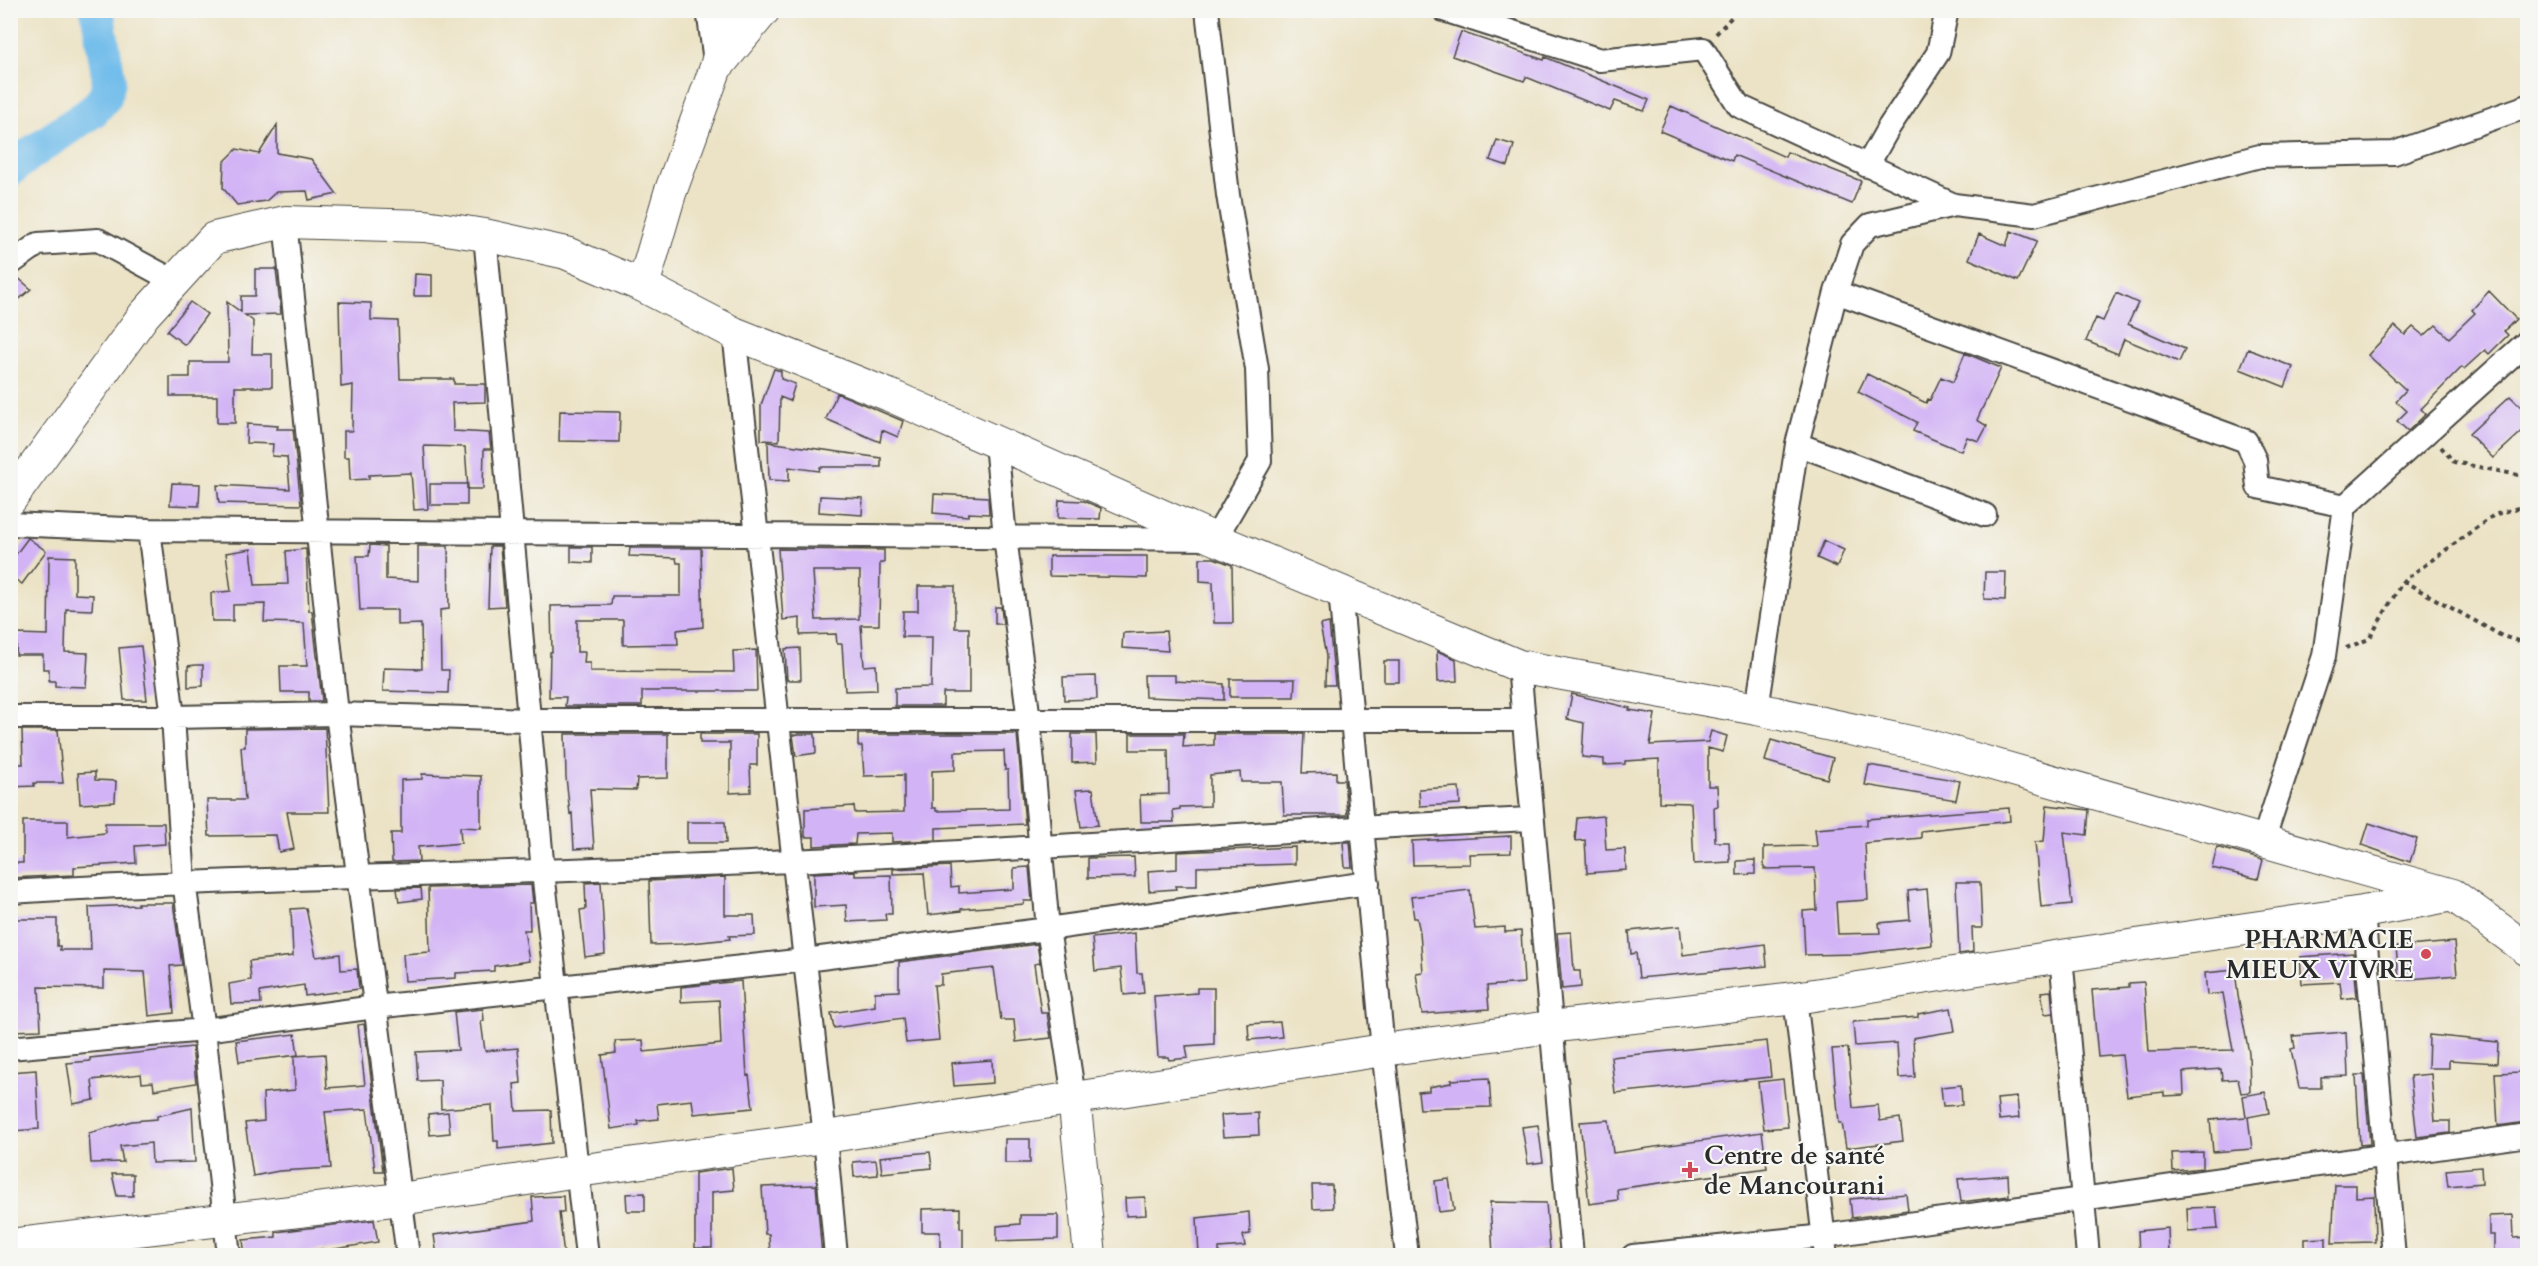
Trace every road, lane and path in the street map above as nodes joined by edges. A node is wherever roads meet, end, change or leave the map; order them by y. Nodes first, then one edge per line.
1 (708, 10) edge
2 (729, 10) edge
3 (764, 10) edge
4 (1207, 10) edge
5 (1444, 10) edge
6 (1738, 10) edge
7 (1947, 10) edge
8 (1703, 49) junction
9 (716, 67) junction
10 (2528, 106) edge
11 (1867, 166) junction
12 (1954, 205) junction
13 (285, 222) junction
14 (485, 235) junction
15 (10, 264) edge
16 (174, 281) junction
17 (643, 286) junction
18 (1836, 292) junction
19 (734, 333) junction
20 (2528, 342) edge
21 (2428, 433) junction
22 (996, 443) junction
23 (1797, 444) junction
24 (2528, 477) edge
25 (10, 500) edge
26 (2528, 505) edge
27 (2345, 506) junction
28 (1984, 515) dead end
29 (10, 524) edge
30 (149, 530) junction
31 (317, 531) junction
32 (512, 531) junction
33 (757, 535) junction
34 (1005, 537) junction
35 (1215, 540) junction
36 (2403, 581) junction
37 (1340, 591) junction
38 (2528, 644) edge
39 (2324, 656) junction
40 (1519, 666) junction
41 (1757, 708) junction
42 (337, 714) junction
43 (10, 717) edge
44 (173, 717) junction
45 (778, 718) junction
46 (529, 720) junction
47 (1029, 720) junction
48 (1523, 720) junction
49 (1351, 721) junction
50 (1531, 819) junction
51 (1362, 826) junction
52 (2263, 841) junction
53 (1040, 845) junction
54 (793, 861) junction
55 (543, 872) junction
56 (360, 876) junction
57 (184, 881) junction
58 (1368, 883) junction
59 (10, 892) edge
60 (2453, 895) junction
61 (2363, 912) junction
62 (1048, 929) junction
63 (2528, 950) edge
64 (2061, 956) junction
65 (805, 960) junction
66 (555, 988) junction
67 (1795, 998) junction
68 (375, 1006) junction
69 (1550, 1027) junction
70 (204, 1030) junction
71 (10, 1048) edge
72 (1383, 1050) junction
73 (1074, 1097) junction
74 (2528, 1135) edge
75 (825, 1137) junction
76 (2386, 1155) junction
77 (577, 1171) junction
78 (401, 1199) junction
79 (2084, 1200) junction
80 (225, 1221) junction
81 (10, 1245) edge
82 (1825, 1246) edge
83 (229, 1256) edge
84 (408, 1256) edge
85 (587, 1256) edge
86 (836, 1256) edge
87 (1090, 1256) edge
88 (1407, 1256) edge
89 (1572, 1256) edge
90 (1633, 1256) edge
91 (2088, 1256) edge
92 (2394, 1256) edge

1 - 9 street
2 - 9 street
3 - 9 street
4 - 35 street
5 - 8 street
6 - 8 path
7 - 11 street
8 - 11 street
9 - 17 street
10 - 12 street
11 - 12 street
12 - 18 street
13 - 14 street
13 - 16 street
13 - 31 street
14 - 17 street
14 - 32 street
15 - 16 street
16 - 25 street
17 - 19 street
18 - 23 street
18 - 27 street
19 - 22 street
19 - 33 street
20 - 21 street
21 - 24 path
21 - 27 street
22 - 34 street
22 - 35 street
23 - 28 street
23 - 41 street
26 - 36 path
27 - 39 street
29 - 30 street
30 - 31 street
30 - 44 street
31 - 32 street
31 - 42 street
32 - 33 street
32 - 46 street
33 - 34 street
33 - 45 street
34 - 35 street
34 - 47 street
35 - 37 street
36 - 38 path
36 - 39 path
37 - 40 street
37 - 49 street
39 - 52 street
40 - 41 street
40 - 48 street
41 - 52 street
42 - 44 street
42 - 46 street
42 - 56 street
43 - 44 street
44 - 57 street
45 - 46 street
45 - 47 street
45 - 54 street
46 - 55 street
47 - 49 street
47 - 53 street
48 - 49 street
48 - 50 street
49 - 51 street
50 - 51 street
50 - 69 street
51 - 53 street
51 - 58 street
52 - 60 street
53 - 54 street
53 - 62 street
54 - 55 street
54 - 65 street
55 - 56 street
55 - 66 street
56 - 57 street
56 - 68 street
57 - 59 street
57 - 70 street
58 - 62 street
58 - 72 street
60 - 61 street
60 - 63 street
61 - 64 street
61 - 76 street
62 - 65 street
62 - 73 street
64 - 67 street
64 - 79 street
65 - 66 street
65 - 75 street
66 - 68 street
66 - 77 street
67 - 69 street
67 - 82 street
68 - 70 street
68 - 78 street
69 - 72 street
69 - 89 street
70 - 71 street
70 - 80 street
72 - 73 street
72 - 88 street
73 - 75 street
73 - 87 street
74 - 76 street
75 - 77 street
75 - 86 street
76 - 79 street
76 - 92 street
77 - 78 street
77 - 85 street
78 - 80 street
78 - 84 street
79 - 82 street
79 - 91 street
80 - 81 street
80 - 83 street
82 - 90 street

